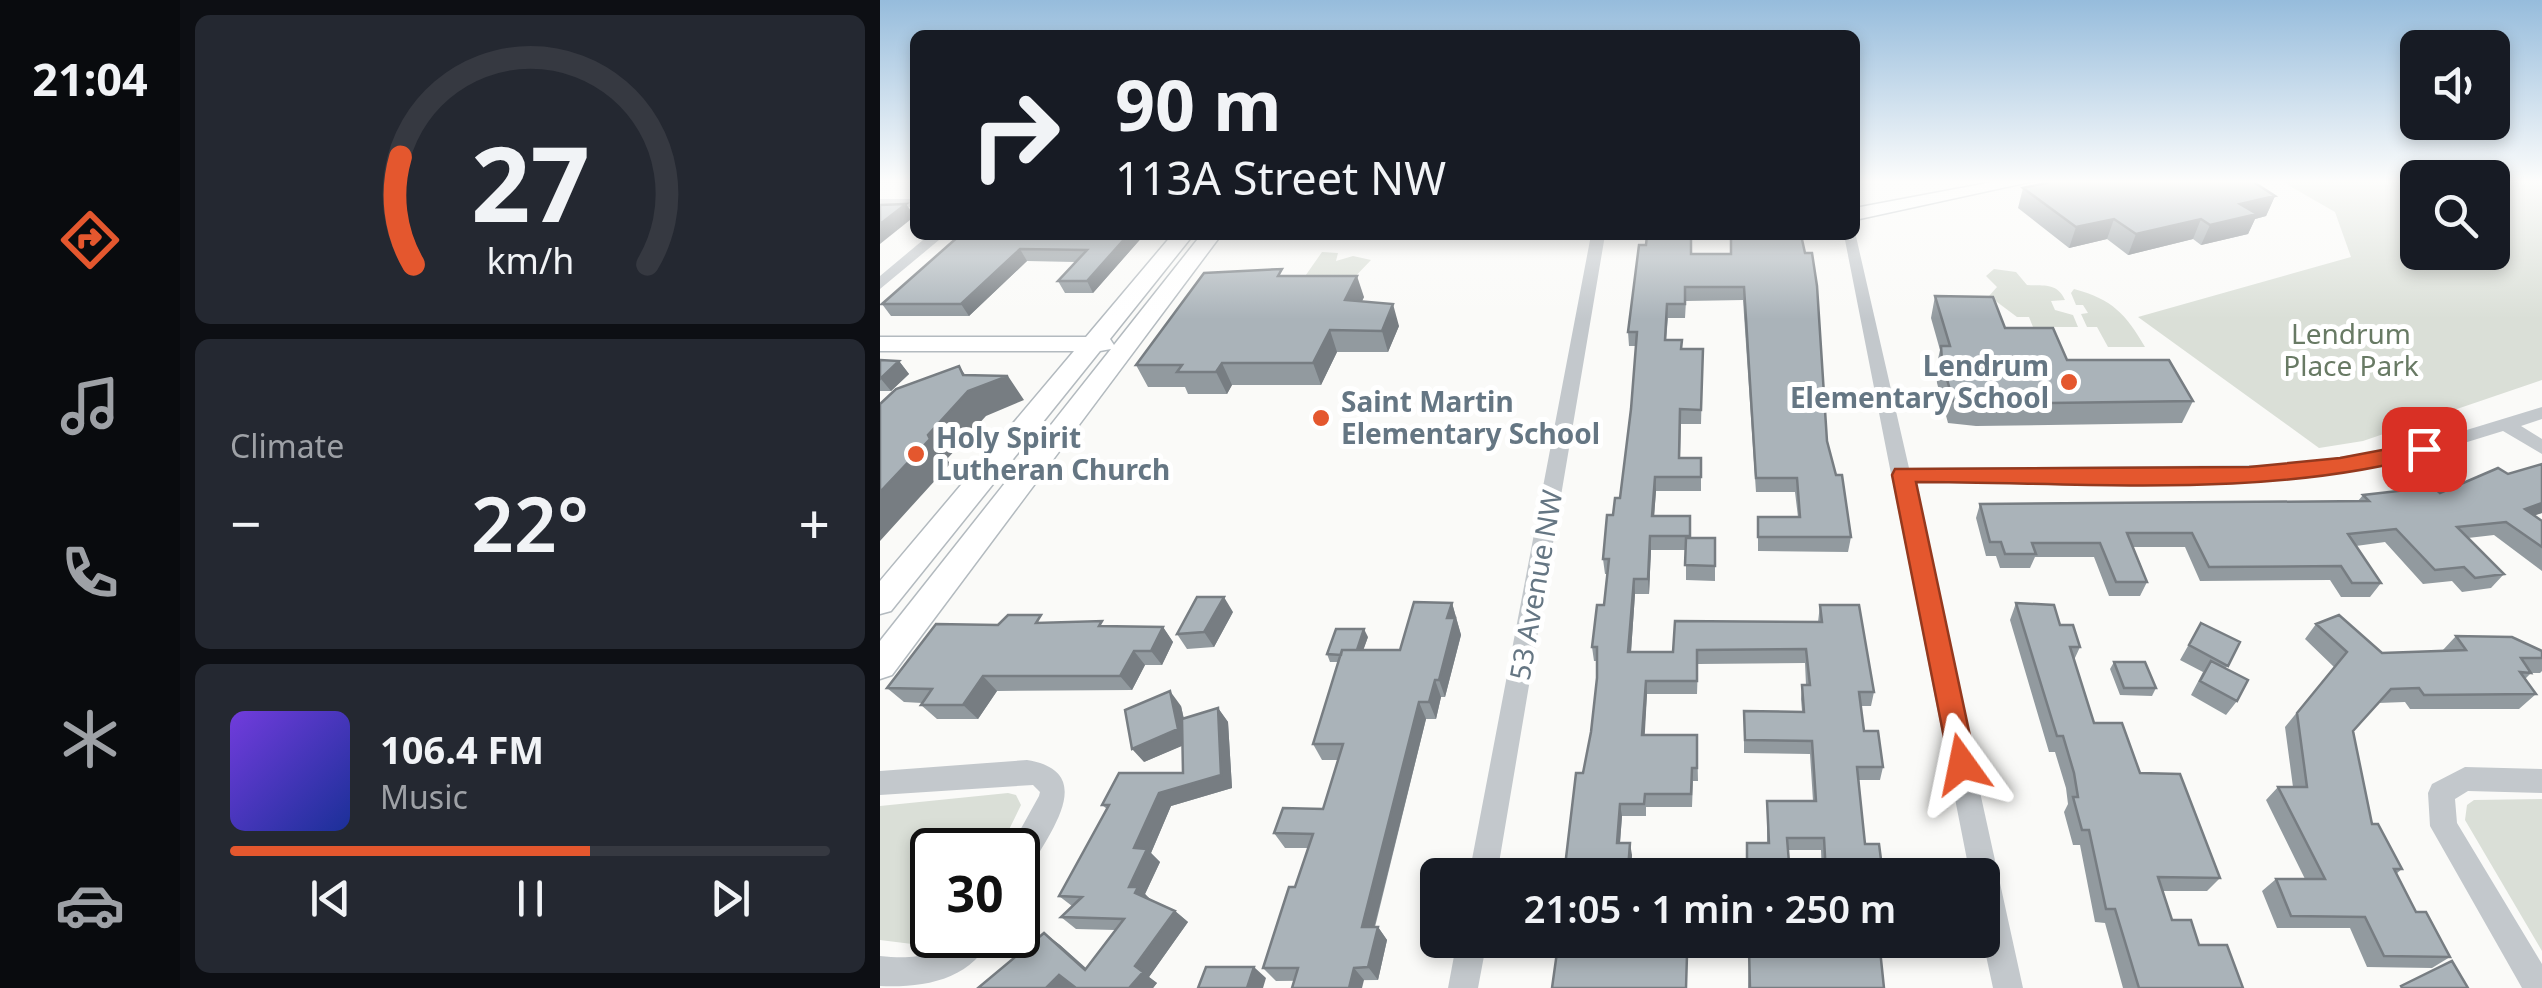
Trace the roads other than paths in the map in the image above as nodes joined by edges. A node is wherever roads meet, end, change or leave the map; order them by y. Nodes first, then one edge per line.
1 (932, 240) edge
2 (1179, 240) edge
3 (1207, 240) edge
4 (1597, 240) edge
5 (1852, 240) edge
6 (880, 284) edge
7 (880, 344) edge
8 (1094, 344) junction
9 (1128, 344) junction
10 (2542, 414) edge
11 (2507, 425) junction
12 (2542, 448) edge
13 (1903, 475) junction
14 (880, 602) edge
15 (880, 665) edge
16 (2542, 781) edge
17 (880, 784) edge
18 (1036, 828) edge
19 (1486, 858) edge
20 (951, 958) edge
21 (1469, 958) edge
22 (880, 970) edge
23 (1463, 988) edge
24 (2008, 988) edge
25 (2539, 988) edge

1 - 6 street
2 - 8 main road
3 - 9 main road
4 - 19 street, 53 Avenue NW
5 - 13 street
7 - 8 main road
8 - 9 main road
8 - 14 main road
9 - 15 main road
10 - 11 street
11 - 12 street
11 - 13 street
13 - 24 street
16 - 25 street
17 - 18 street
20 - 22 street
21 - 23 street

